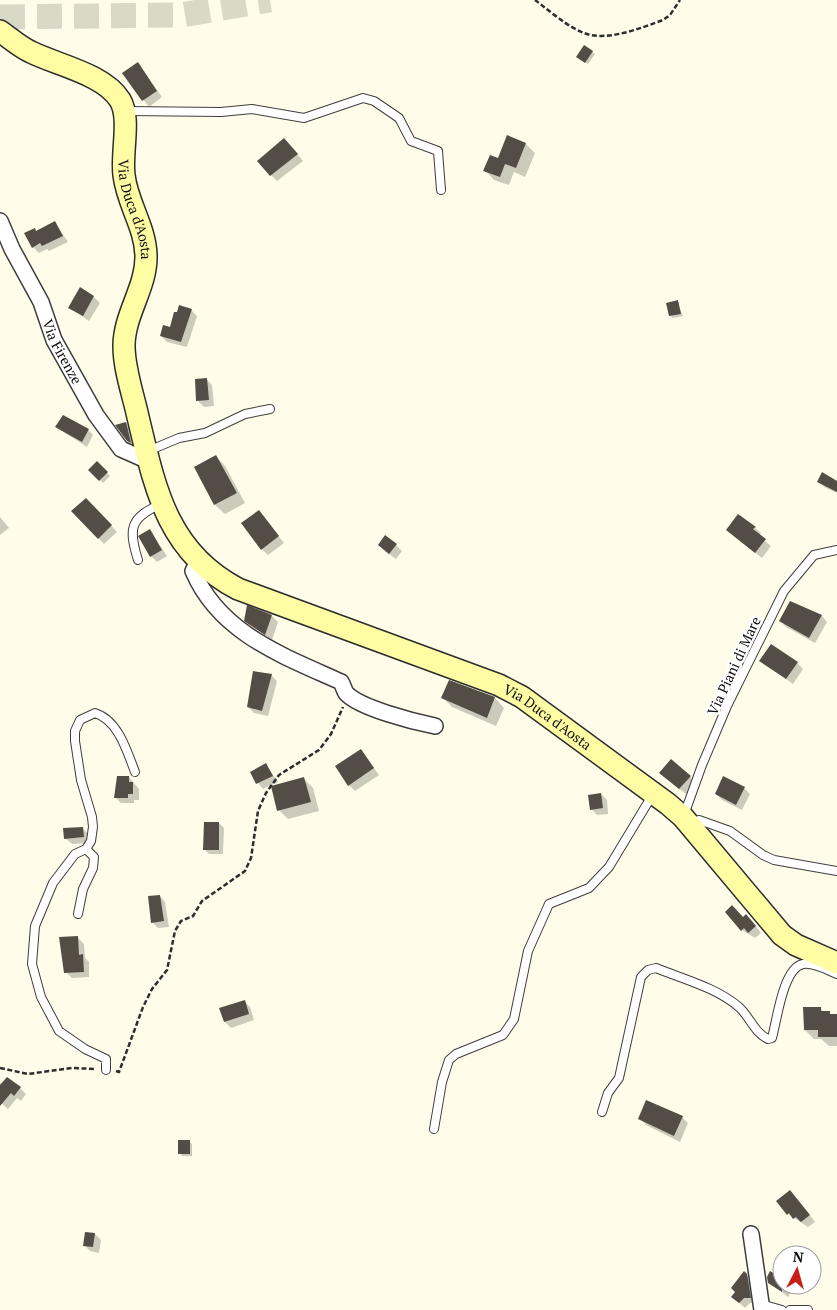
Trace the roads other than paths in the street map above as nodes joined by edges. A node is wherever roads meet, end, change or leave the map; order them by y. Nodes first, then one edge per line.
1 (0, 31) edge
2 (124, 111) junction
3 (441, 190) dead end
4 (0, 222) edge
5 (270, 409) dead end
6 (147, 456) junction
7 (160, 504) junction
8 (837, 550) edge
9 (138, 560) dead end
10 (198, 561) junction
11 (435, 726) dead end
12 (135, 772) dead end
13 (654, 792) junction
14 (686, 821) junction
15 (86, 849) junction
16 (837, 871) edge
17 (78, 914) dead end
18 (837, 962) edge
19 (837, 974) edge
20 (106, 1070) road end
21 (602, 1112) dead end
22 (434, 1128) dead end
23 (751, 1234) dead end
24 (761, 1307) edge
25 (782, 1310) edge
26 (790, 1310) edge
27 (808, 1310) edge

1 - 2 main road
2 - 3 lane
2 - 6 main road, Via Duca d'Aosta
4 - 6 street, Via Firenze
5 - 6 lane
6 - 7 main road, Via Duca d'Aosta
7 - 9 lane
7 - 10 main road, Via Duca d'Aosta
8 - 14 lane, Via Piani di Mare
10 - 11 street
10 - 13 main road, Via Duca d'Aosta
12 - 15 lane
13 - 14 main road, Via Duca d'Aosta
13 - 22 lane
14 - 16 lane
14 - 18 main road, Via Duca d'Aosta
15 - 17 lane
15 - 20 lane
19 - 21 lane
23 - 24 street
24 - 25 lane
26 - 27 lane

